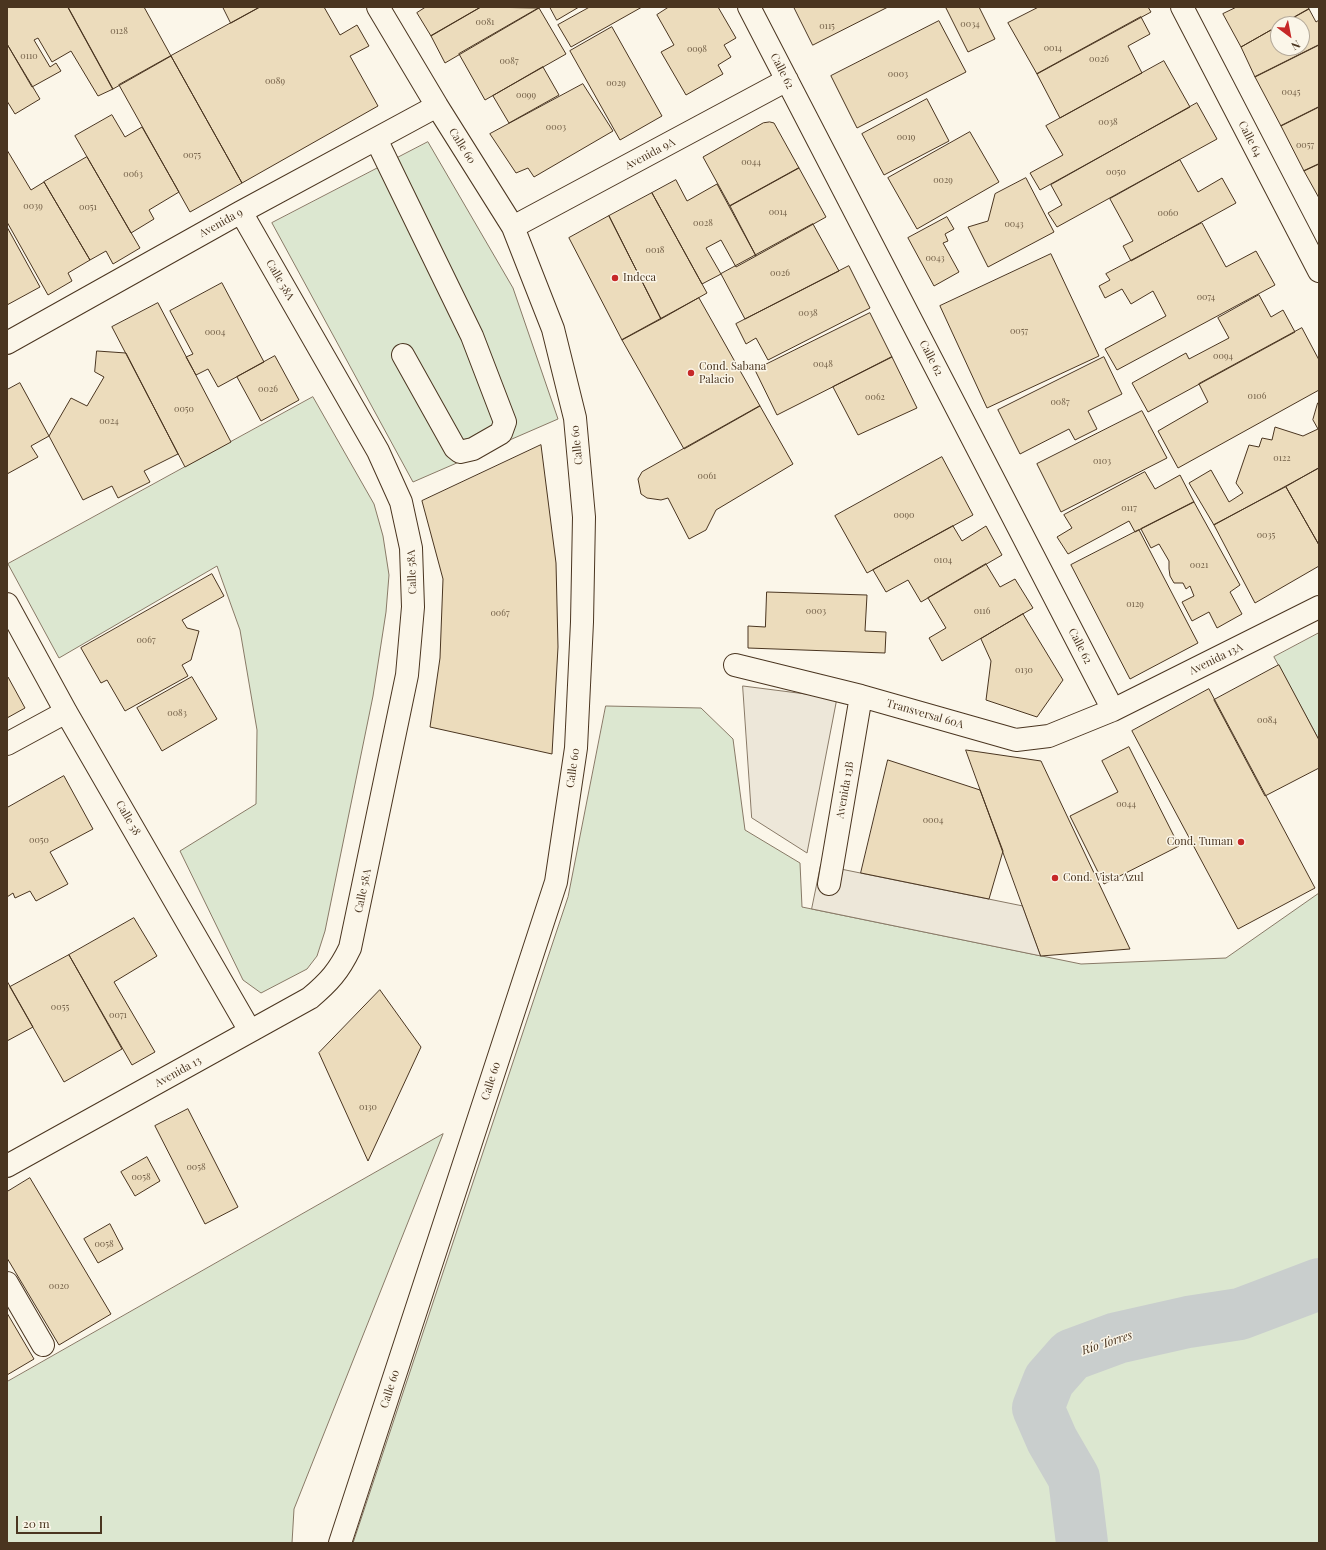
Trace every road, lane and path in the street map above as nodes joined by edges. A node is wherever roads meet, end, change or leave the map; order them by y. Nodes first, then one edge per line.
1 (378, 7) edge
2 (749, 7) edge
3 (1182, 7) edge
4 (787, 80) junction
5 (437, 106) junction
6 (376, 139) junction
7 (241, 212) junction
8 (513, 227) junction
9 (1319, 270) edge
10 (7, 343) edge
11 (403, 355) dead end
12 (7, 604) edge
13 (1319, 607) edge
14 (735, 665) dead end
15 (860, 696) junction
16 (1113, 710) junction
17 (66, 712) junction
18 (7, 744) edge
19 (829, 884) dead end
20 (341, 967) joint
21 (250, 1031) junction
22 (7, 1166) edge
23 (7, 1283) edge
24 (43, 1345) dead end
25 (340, 1543) edge

1 - 5 street, Calle 60
2 - 4 street, Calle 62
3 - 9 street, Calle 64
4 - 8 street, Avenida 9A
4 - 16 street, Calle 62
5 - 6 street, Avenida 9
5 - 8 street, Calle 60
6 - 7 street, Avenida 9
6 - 11 street
7 - 10 street, Avenida 9
7 - 20 street, Calle 58A
8 - 25 street, Calle 60
12 - 17 street, Calle 58
13 - 16 street, Avenida 13A
14 - 15 street, Transversal 60A
15 - 16 street, Transversal 60A
15 - 19 street, Avenida 13B
17 - 18 street
17 - 21 street, Calle 58
20 - 21 street, Avenida 13
21 - 22 street, Avenida 13
23 - 24 street

